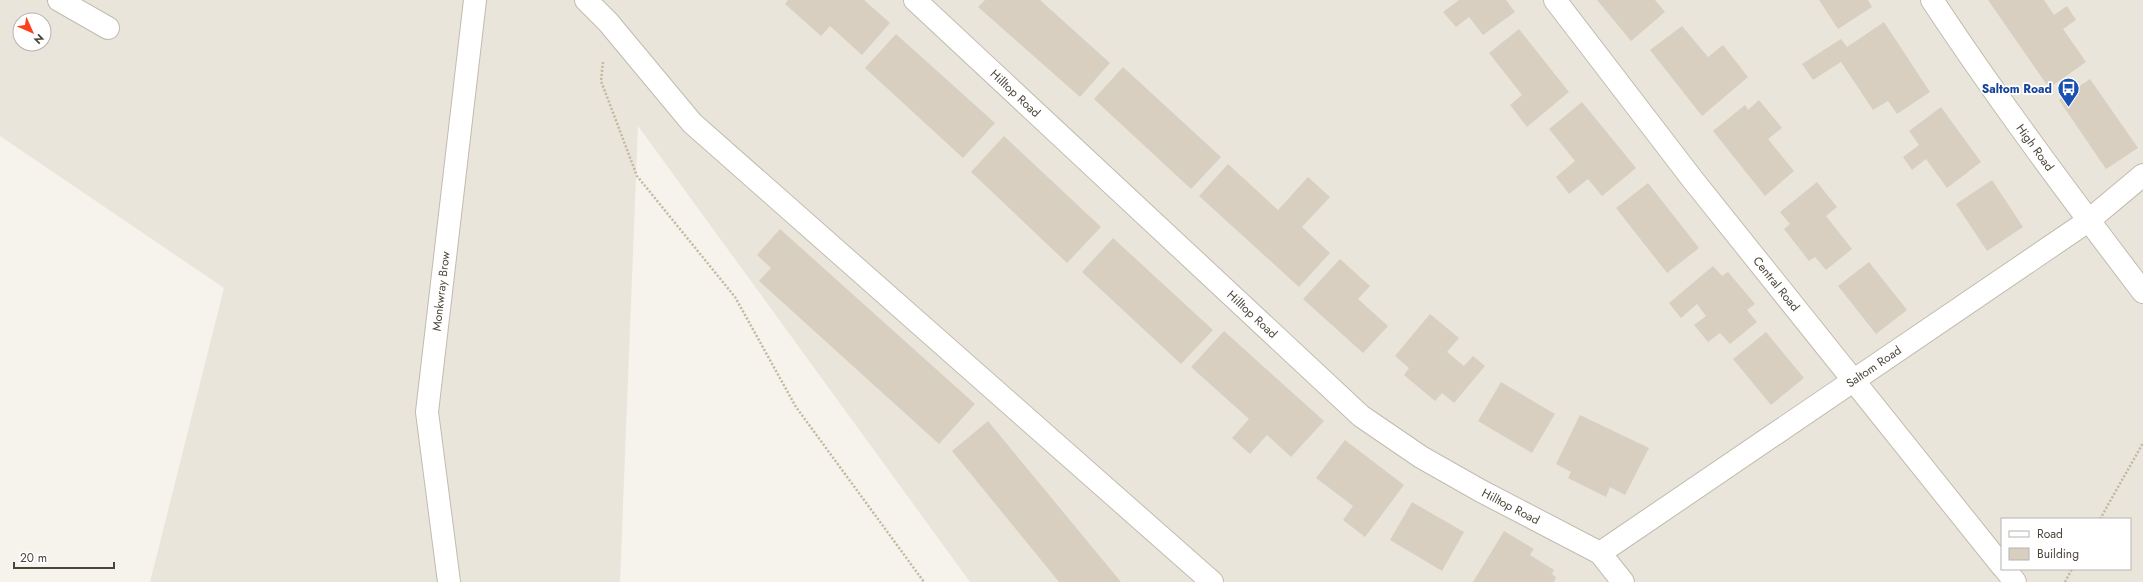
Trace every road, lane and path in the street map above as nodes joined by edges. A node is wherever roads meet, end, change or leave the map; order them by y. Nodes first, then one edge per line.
1 (59, 0) edge
2 (475, 0) edge
3 (586, 0) edge
4 (1555, 0) edge
5 (1932, 0) edge
6 (924, 2) edge
7 (608, 22) junction
8 (108, 28) dead end
9 (2143, 175) edge
10 (2088, 220) junction
11 (2143, 292) edge
12 (1855, 381) junction
13 (2143, 443) edge
14 (2101, 518) edge
15 (1600, 553) junction
16 (2001, 565) edge
17 (2006, 570) edge
18 (2071, 570) edge
19 (449, 582) edge
20 (924, 582) edge
21 (1212, 582) edge
22 (1623, 582) edge
23 (2015, 582) edge
24 (2065, 582) edge

1 - 8 street
2 - 19 street, Monkwray Brow
3 - 7 street
4 - 12 street, Central Road
5 - 10 street, High Road
6 - 15 street, Hilltop Road
7 - 20 path
7 - 21 street
9 - 10 street, Saltom Road
10 - 11 street, High Road
10 - 12 street, Saltom Road
12 - 15 street, Saltom Road
12 - 16 street, Central Road
13 - 14 path
15 - 22 street, Hilltop Road
17 - 23 street
18 - 24 path

